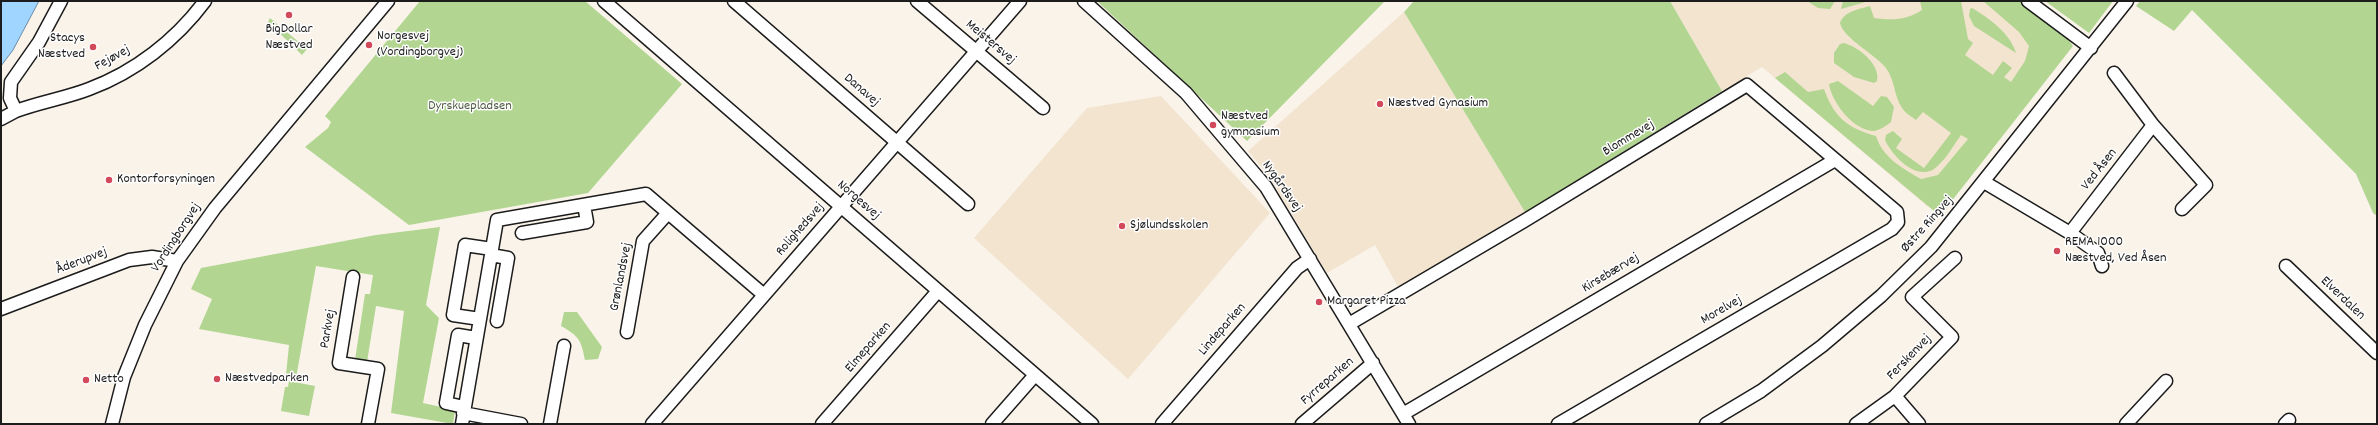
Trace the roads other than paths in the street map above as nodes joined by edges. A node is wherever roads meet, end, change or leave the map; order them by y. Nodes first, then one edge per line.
1 (61, 1) edge
2 (205, 1) edge
3 (388, 1) edge
4 (604, 1) edge
5 (734, 1) edge
6 (917, 1) edge
7 (1020, 1) edge
8 (1084, 1) edge
9 (2028, 1) edge
10 (2127, 1) edge
11 (2091, 48) junction
12 (976, 52) junction
13 (2114, 73) dead end
14 (1043, 108) dead end
15 (16, 111) junction
16 (1, 119) edge
17 (2153, 125) junction
18 (897, 142) junction
19 (1835, 160) junction
20 (1984, 182) junction
21 (968, 204) dead end
22 (584, 205) junction
23 (841, 206) junction
24 (2182, 209) dead end
25 (668, 213) junction
26 (1898, 222) joint
27 (522, 233) dead end
28 (2070, 233) junction
29 (491, 252) junction
30 (1955, 258) dead end
31 (1310, 259) junction
32 (177, 262) junction
33 (2102, 266) dead end
34 (2286, 266) dead end
35 (353, 277) dead end
36 (938, 291) junction
37 (764, 295) junction
38 (1, 309) edge
39 (480, 319) junction
40 (497, 321) dead end
41 (1349, 324) junction
42 (627, 332) dead end
43 (476, 338) junction
44 (564, 346) dead end
45 (2377, 353) edge
46 (1373, 363) junction
47 (1035, 375) junction
48 (2166, 381) dead end
49 (1895, 396) junction
50 (463, 415) edge
51 (1406, 419) edge
52 (508, 423) edge
53 (112, 424) edge
54 (368, 424) edge
55 (521, 424) edge
56 (550, 424) edge
57 (652, 424) edge
58 (822, 424) edge
59 (992, 424) edge
60 (1092, 424) edge
61 (1162, 424) edge
62 (1302, 424) edge
63 (1558, 424) edge
64 (1706, 424) edge
65 (1856, 424) edge
66 (1919, 424) edge
67 (2126, 424) edge

1 - 15 street
2 - 15 street, Fejøvej
3 - 32 street, Vordingborgvej
4 - 23 street, Norgesvej
5 - 18 street, Danavej
6 - 12 street, Meistersvej
7 - 12 street, Rolighedsvej
8 - 31 street, Nygårdsvej
9 - 11 street
10 - 11 street, Østre Ringvej
11 - 20 street, Østre Ringvej
12 - 14 street, Meistersvej
12 - 18 street, Rolighedsvej
13 - 17 street
15 - 16 street, Fejøvej
17 - 24 street
17 - 28 street, Ved Åsen
18 - 21 street, Danavej
18 - 23 street, Rolighedsvej
19 - 26 street, Blommevej
19 - 41 street, Blommevej
19 - 51 street, Kirsebærvej
20 - 28 street
20 - 64 street, Østre Ringvej
22 - 25 street
22 - 27 street
22 - 29 street
23 - 36 street, Norgesvej
23 - 37 street, Rolighedsvej
25 - 37 street
25 - 42 street, Grønlandsvej
26 - 63 street, Morelvej
28 - 33 street
29 - 39 street
29 - 39 street
29 - 40 street
30 - 49 street, Ferskenvej
31 - 41 street, Nygårdsvej
31 - 61 street, Lindeparken
32 - 38 street, Åderupvej
32 - 53 street, Vordingborgvej
34 - 45 street, Elverdalen
35 - 54 street, Parkvej
36 - 47 street, Norgesvej
36 - 58 street, Elmeparken
37 - 57 street, Rolighedsvej
39 - 43 street
41 - 46 street, Nygårdsvej
43 - 50 street
43 - 50 street
44 - 56 street
46 - 51 street, Nygårdsvej
46 - 62 street, Fyrreparken
47 - 59 street
47 - 60 street, Norgesvej
48 - 67 street
49 - 65 street, Ferskenvej
49 - 66 street, Ferskenvej
50 - 52 street
52 - 55 street

